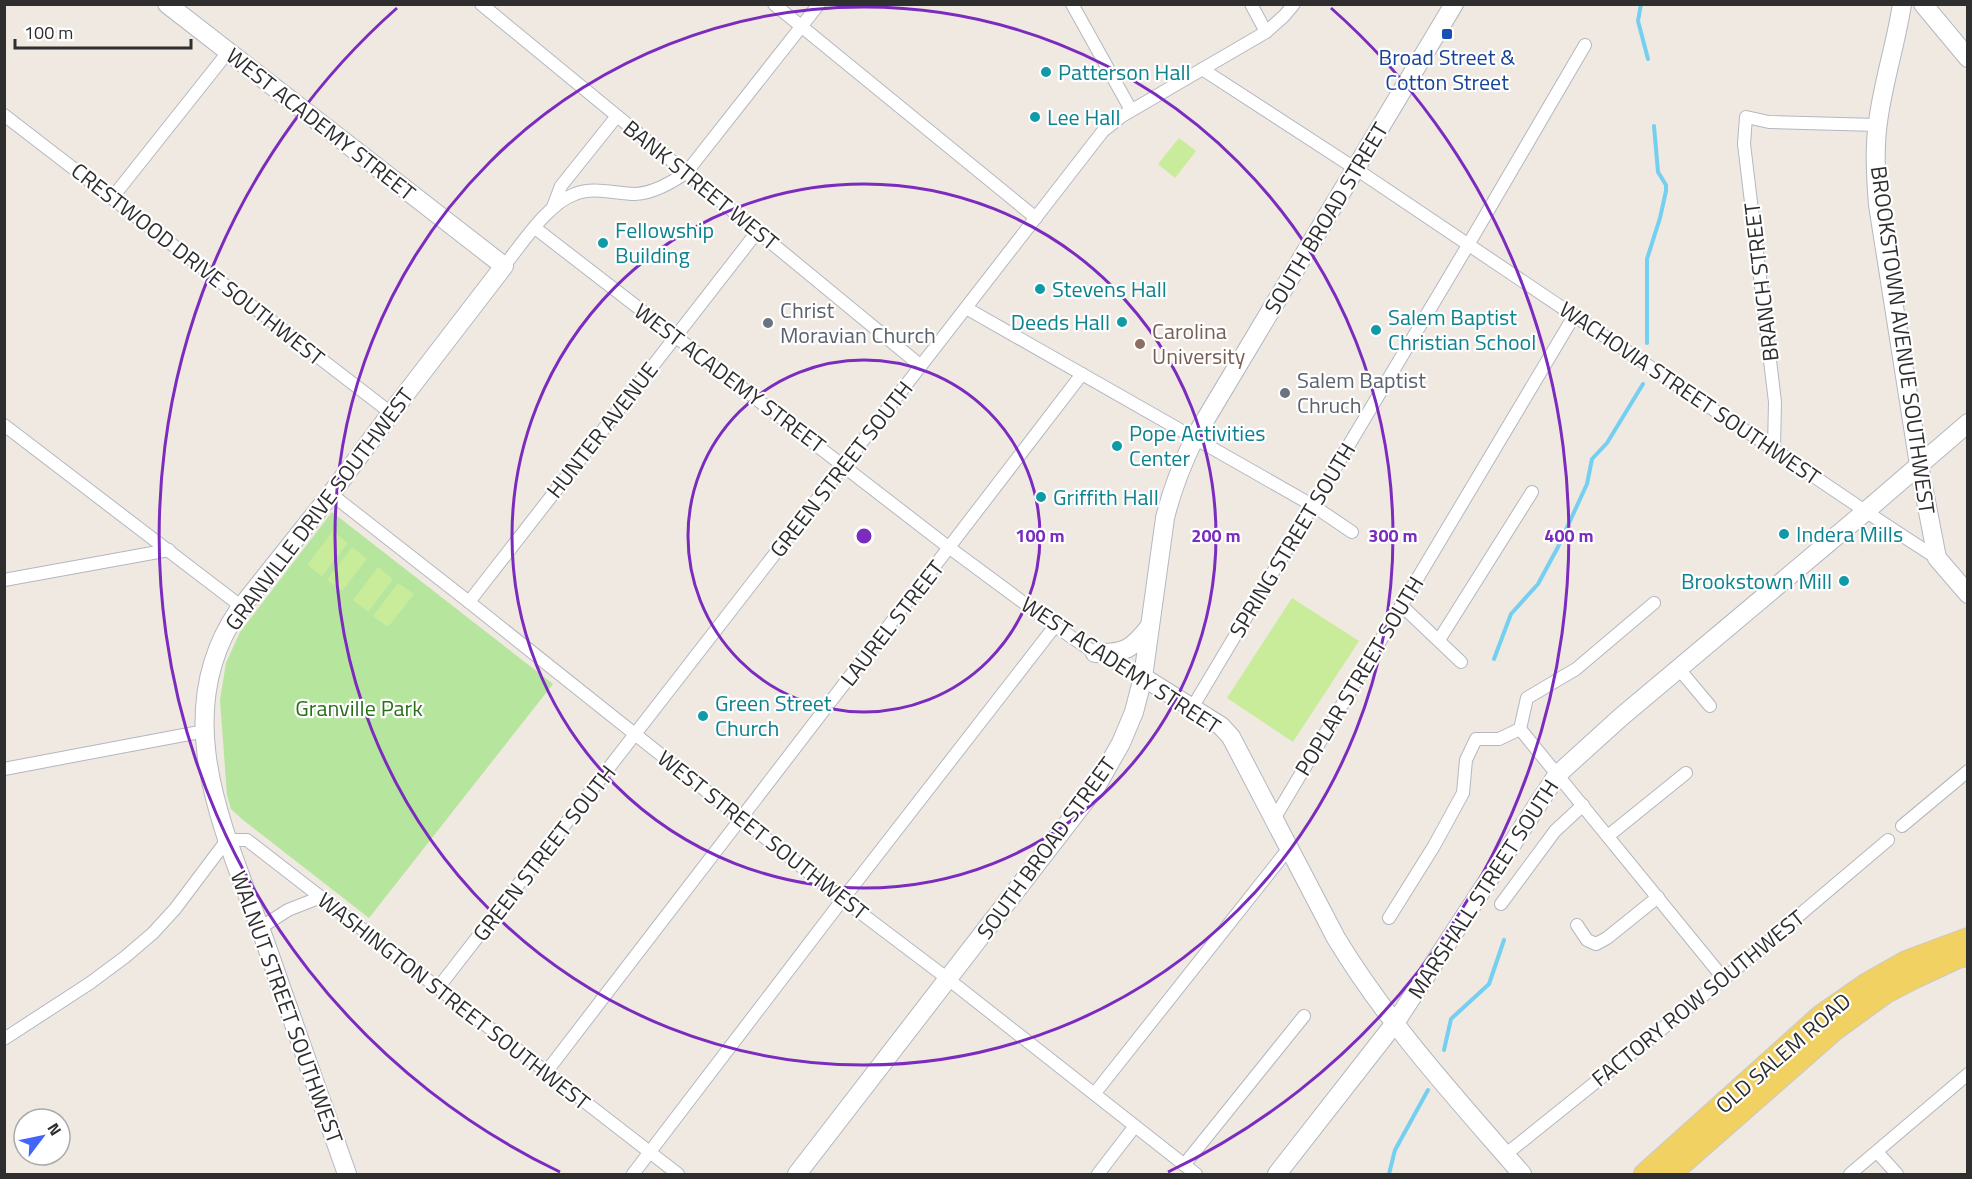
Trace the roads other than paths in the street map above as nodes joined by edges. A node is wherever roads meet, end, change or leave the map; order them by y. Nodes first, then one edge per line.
1 (167, 4) edge
2 (481, 4) edge
3 (774, 4) edge
4 (819, 4) edge
5 (1072, 4) edge
6 (1251, 4) edge
7 (1294, 4) edge
8 (1454, 4) edge
9 (1902, 4) edge
10 (1923, 4) edge
11 (801, 27) junction
12 (1266, 32) junction
13 (1585, 45) dead end
14 (228, 52) junction
15 (1968, 58) edge
16 (1202, 69) junction
17 (1131, 110) junction
18 (4, 115) edge
19 (617, 116) junction
20 (1877, 125) junction
21 (1356, 169) junction
22 (686, 173) junction
23 (112, 198) junction
24 (553, 207) junction
25 (1036, 218) junction
26 (535, 228) junction
27 (757, 232) junction
28 (1468, 245) junction
29 (504, 266) junction
30 (966, 308) junction
31 (1574, 316) junction
32 (675, 335) junction
33 (921, 366) junction
34 (1083, 374) junction
35 (391, 412) junction
36 (1968, 423) edge
37 (4, 425) edge
38 (1195, 437) junction
39 (1774, 448) junction
40 (1919, 465) junction
41 (844, 466) junction
42 (1532, 492) dead end
43 (331, 494) junction
44 (1312, 505) junction
45 (1865, 512) junction
46 (1353, 532) dead end
47 (950, 548) junction
48 (169, 550) junction
49 (1937, 558) junction
50 (4, 580) edge
51 (1968, 594) edge
52 (469, 602) junction
53 (1654, 603) dead end
54 (1401, 605) junction
55 (242, 607) junction
56 (1055, 626) junction
57 (1150, 626) junction
58 (1439, 640) junction
59 (1095, 653) junction
60 (1461, 662) dead end
61 (1679, 669) junction
62 (1143, 677) junction
63 (1710, 706) dead end
64 (1192, 708) junction
65 (1520, 729) junction
66 (205, 731) junction
67 (636, 734) junction
68 (4, 770) edge
69 (1968, 771) edge
70 (1686, 773) dead end
71 (1557, 775) junction
72 (1583, 806) junction
73 (741, 818) junction
74 (1274, 819) junction
75 (1902, 826) dead end
76 (1608, 836) junction
77 (227, 840) junction
78 (1888, 840) dead end
79 (1289, 848) junction
80 (321, 897) junction
81 (1658, 897) junction
82 (843, 899) junction
83 (1501, 904) dead end
84 (1389, 918) dead end
85 (1577, 925) dead end
86 (261, 928) junction
87 (1968, 938) edge
88 (1968, 956) edge
89 (948, 979) junction
90 (1724, 979) junction
91 (438, 988) junction
92 (1304, 1016) dead end
93 (1395, 1023) junction
94 (4, 1039) edge
95 (547, 1071) junction
96 (1968, 1074) edge
97 (1095, 1093) junction
98 (1135, 1126) junction
99 (1878, 1152) junction
100 (650, 1153) junction
101 (1505, 1155) junction
102 (1184, 1165) junction
103 (347, 1174) edge
104 (633, 1174) edge
105 (678, 1174) edge
106 (797, 1174) edge
107 (1098, 1174) edge
108 (1196, 1174) edge
109 (1277, 1174) edge
110 (1522, 1174) edge
111 (1644, 1174) edge
112 (1671, 1174) edge
113 (1850, 1174) edge
114 (1897, 1174) edge

1 - 14 street, WEST ACADEMY STREET
2 - 19 street, BANK STREET WEST
3 - 11 street
4 - 11 street, GRANVILLE DRIVE SOUTHWEST
5 - 17 street
6 - 12 street
7 - 12 street, GREEN STREET SOUTH
8 - 21 street, SOUTH BROAD STREET
9 - 20 street, BROOKSTOWN AVENUE SOUTHWEST
10 - 15 street
11 - 22 street, GRANVILLE DRIVE SOUTHWEST
11 - 25 street
12 - 16 street, GREEN STREET SOUTH
13 - 28 street, SPRING STREET SOUTH
14 - 23 street
14 - 29 street, WEST ACADEMY STREET
16 - 17 street, GREEN STREET SOUTH
16 - 21 street, WACHOVIA STREET SOUTHWEST
17 - 25 street, GREEN STREET SOUTH
18 - 23 street, CRESTWOOD DRIVE SOUTHWEST
19 - 22 street, BANK STREET WEST
19 - 24 street, GRANVILLE DRIVE SOUTHWEST
20 - 39 street, BRANCH STREET
20 - 40 street, BROOKSTOWN AVENUE SOUTHWEST
21 - 28 street, WACHOVIA STREET SOUTHWEST
21 - 38 street, SOUTH BROAD STREET
22 - 24 street, GRANVILLE DRIVE SOUTHWEST
22 - 27 street, BANK STREET WEST
23 - 35 street, CRESTWOOD DRIVE SOUTHWEST
24 - 26 street, GRANVILLE DRIVE SOUTHWEST
25 - 30 street, GREEN STREET SOUTH
26 - 29 street, GRANVILLE DRIVE SOUTHWEST
26 - 32 street, WEST ACADEMY STREET
27 - 32 street, HUNTER AVENUE
27 - 33 street, BANK STREET WEST
28 - 31 street, WACHOVIA STREET SOUTHWEST
28 - 44 street, SPRING STREET SOUTH
29 - 35 street, GRANVILLE DRIVE SOUTHWEST
30 - 33 street, GREEN STREET SOUTH
30 - 34 street
31 - 39 street, WACHOVIA STREET SOUTHWEST
31 - 54 street, POPLAR STREET SOUTH
32 - 41 street, WEST ACADEMY STREET
32 - 52 street, HUNTER AVENUE
33 - 41 street, GREEN STREET SOUTH
34 - 38 street
34 - 47 street, LAUREL STREET
35 - 43 street, GRANVILLE DRIVE SOUTHWEST
36 - 40 street, MARSHALL STREET SOUTH
37 - 48 street
38 - 44 street
38 - 57 street, SOUTH BROAD STREET
39 - 45 street, WACHOVIA STREET SOUTHWEST
40 - 45 street, MARSHALL STREET SOUTH
40 - 49 street, BROOKSTOWN AVENUE SOUTHWEST
41 - 47 street, WEST ACADEMY STREET
41 - 67 street, GREEN STREET SOUTH
42 - 58 street
43 - 52 street, WEST STREET SOUTHWEST
43 - 55 street, GRANVILLE DRIVE SOUTHWEST
44 - 46 street
44 - 64 street, SPRING STREET SOUTH
45 - 49 street, WACHOVIA STREET SOUTHWEST
45 - 61 street, MARSHALL STREET SOUTH
47 - 56 street, WEST ACADEMY STREET
47 - 73 street, LAUREL STREET
48 - 50 street
48 - 55 street
49 - 51 street, BROOKSTOWN AVENUE SOUTHWEST
52 - 67 street, WEST STREET SOUTHWEST
53 - 65 street
54 - 58 street
54 - 74 street, POPLAR STREET SOUTH
55 - 66 street, GRANVILLE DRIVE SOUTHWEST
56 - 59 street, WEST ACADEMY STREET
56 - 82 street
57 - 59 street
57 - 62 street, SOUTH BROAD STREET
58 - 60 street
59 - 62 street, WEST ACADEMY STREET
61 - 63 street
61 - 71 street, MARSHALL STREET SOUTH
62 - 64 street, WEST ACADEMY STREET
62 - 89 street, SOUTH BROAD STREET
64 - 74 street, WEST ACADEMY STREET
65 - 71 street
65 - 84 street
66 - 68 street
66 - 77 street, GRANVILLE DRIVE SOUTHWEST
67 - 73 street, WEST STREET SOUTHWEST
67 - 91 street, GREEN STREET SOUTH
69 - 75 street
70 - 76 street
71 - 72 street
71 - 93 street, MARSHALL STREET SOUTH
72 - 76 street
72 - 83 street
73 - 82 street, WEST STREET SOUTHWEST
73 - 95 street, LAUREL STREET
74 - 79 street, WEST ACADEMY STREET
76 - 81 street
77 - 80 street, WASHINGTON STREET SOUTHWEST
77 - 86 street, WALNUT STREET SOUTHWEST
77 - 94 street
78 - 90 street, FACTORY ROW SOUTHWEST
79 - 93 street, WEST ACADEMY STREET
79 - 97 street
80 - 86 street
80 - 91 street, WASHINGTON STREET SOUTHWEST
81 - 85 street
81 - 90 street
82 - 89 street, WEST STREET SOUTHWEST
82 - 100 street
86 - 103 street, WALNUT STREET SOUTHWEST
87 - 111 main road, OLD SALEM ROAD
88 - 112 main road, OLD SALEM ROAD
89 - 97 street, WEST STREET SOUTHWEST
89 - 106 street, SOUTH BROAD STREET
90 - 101 street, FACTORY ROW SOUTHWEST
91 - 95 street, WASHINGTON STREET SOUTHWEST
92 - 102 street
93 - 101 street, WEST ACADEMY STREET
93 - 109 street, MARSHALL STREET SOUTH
95 - 100 street, WASHINGTON STREET SOUTHWEST
96 - 99 street
97 - 98 street, WEST STREET SOUTHWEST
98 - 102 street, WEST STREET SOUTHWEST
98 - 107 street
99 - 113 street
99 - 114 street
100 - 104 street
100 - 105 street, WASHINGTON STREET SOUTHWEST
101 - 110 street, WEST ACADEMY STREET
102 - 108 street, WEST STREET SOUTHWEST

